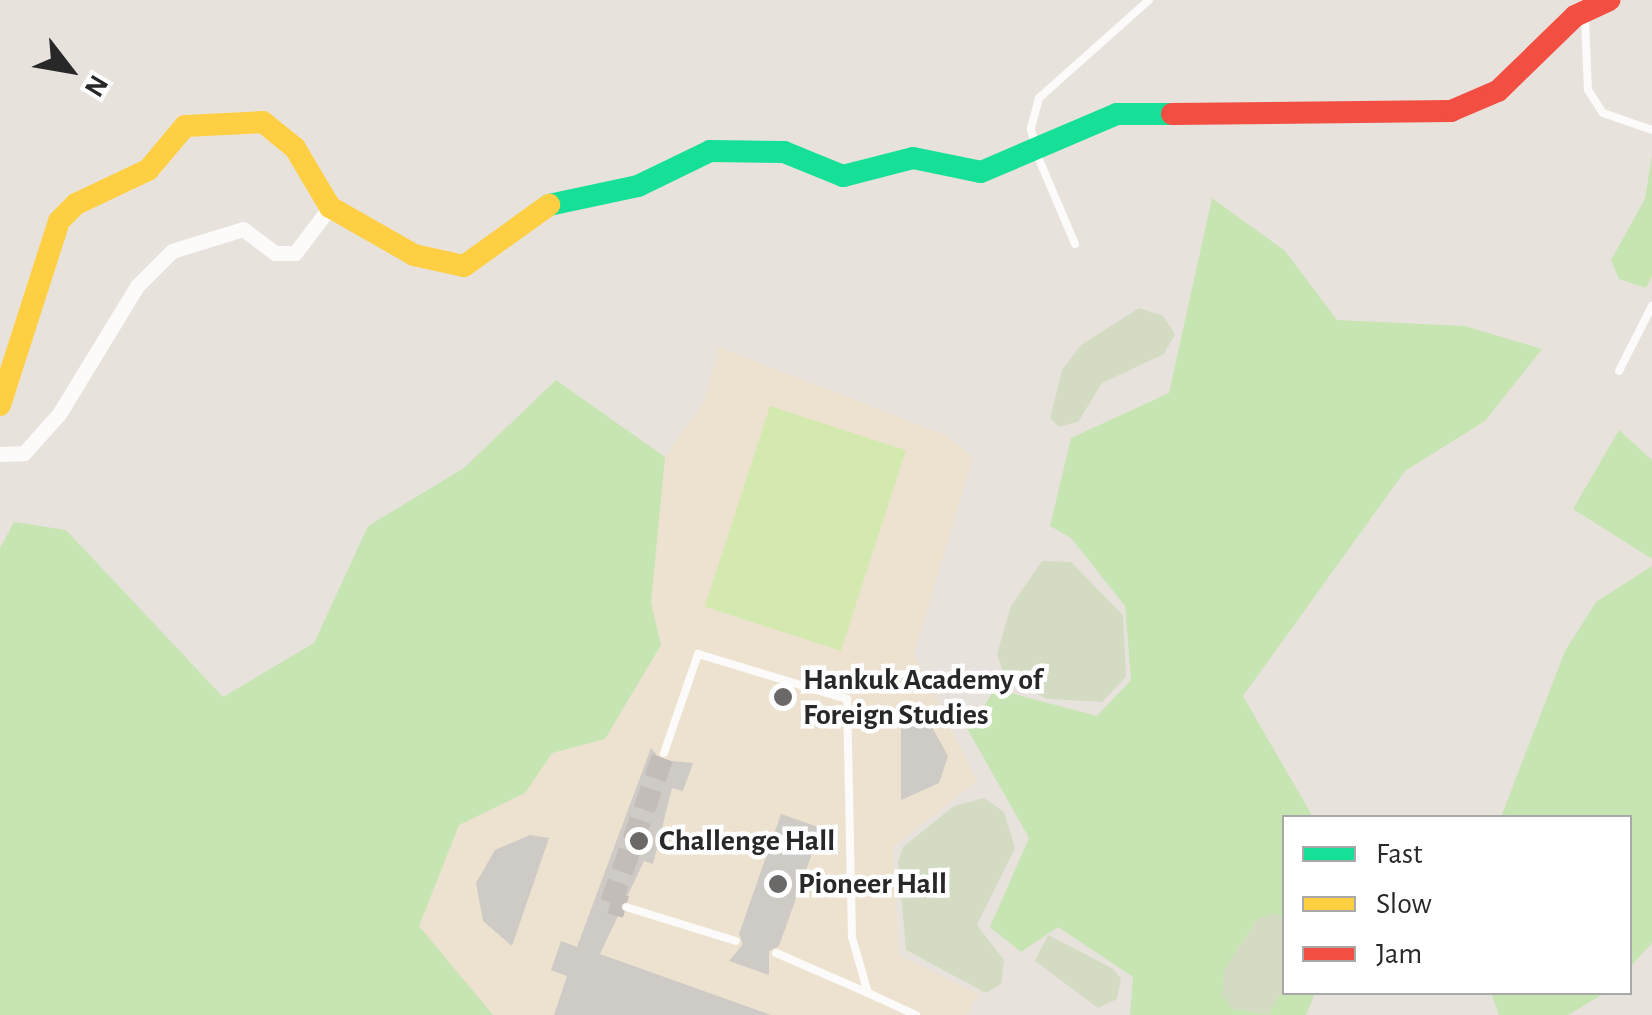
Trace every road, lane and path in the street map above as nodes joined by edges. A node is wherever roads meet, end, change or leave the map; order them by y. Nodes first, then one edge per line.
1 (1148, 0) edge
2 (1610, 0) edge
3 (1586, 4) edge
4 (1652, 130) edge
5 (1036, 152) junction
6 (330, 207) junction
7 (1076, 244) dead end
8 (1652, 306) edge
9 (1619, 371) dead end
10 (0, 405) edge
11 (0, 454) edge
12 (664, 753) tunnel mouth
13 (626, 908) dead end
14 (736, 941) dead end
15 (776, 953) dead end
16 (868, 993) junction
17 (916, 1015) edge

1 - 5 lane
2 - 3 street
3 - 4 lane
3 - 5 street
5 - 6 street
5 - 7 lane
6 - 10 street
6 - 11 street
8 - 9 lane
12 - 16 lane
13 - 14 lane
15 - 16 lane
16 - 17 lane

